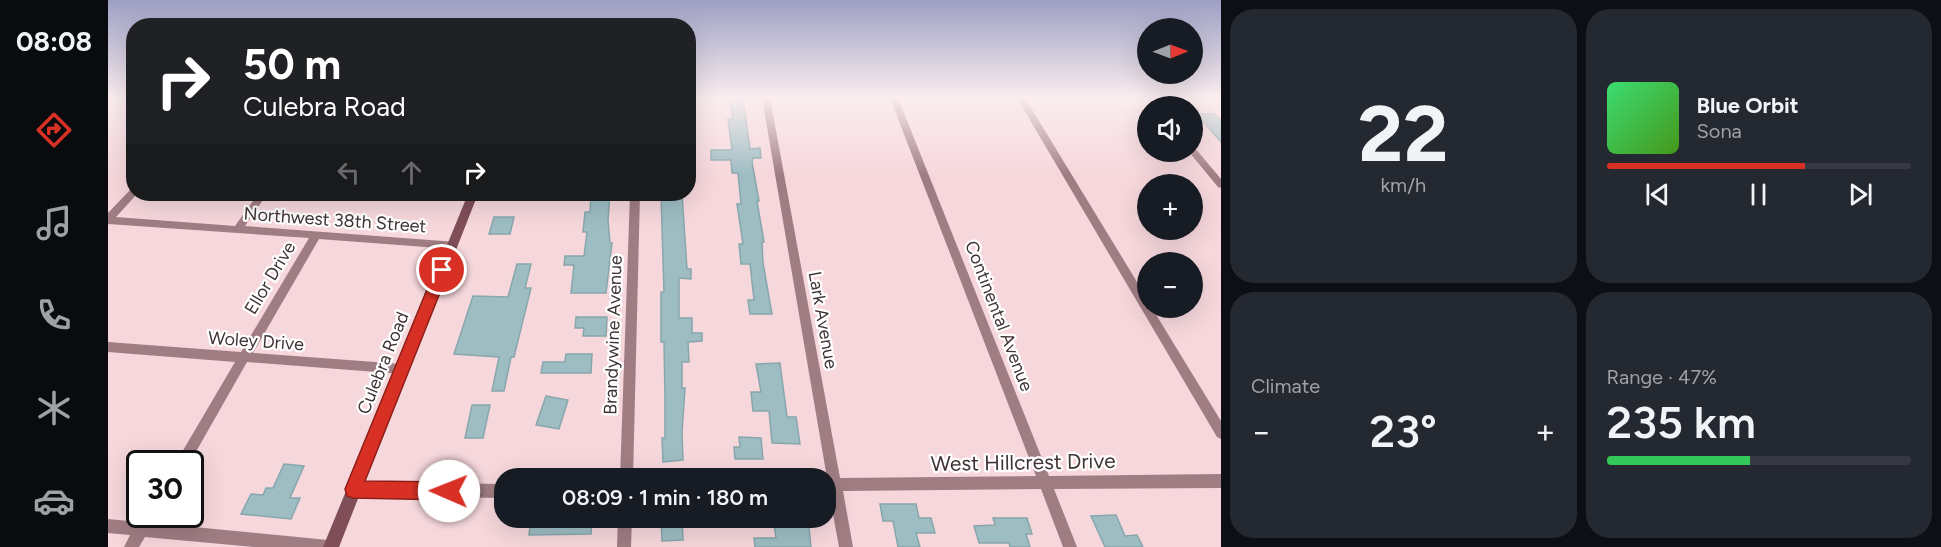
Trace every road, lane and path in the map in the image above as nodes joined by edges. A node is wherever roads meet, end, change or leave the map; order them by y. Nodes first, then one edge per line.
1 (770, 124) edge
2 (904, 124) edge
3 (1036, 124) edge
4 (1202, 162) edge
5 (1221, 185) edge
6 (126, 200) edge
7 (258, 201) edge
8 (470, 201) edge
9 (635, 201) edge
10 (108, 220) edge
11 (237, 230) junction
12 (316, 235) junction
13 (452, 245) junction
14 (108, 347) edge
15 (244, 358) junction
16 (402, 369) junction
17 (1221, 433) edge
18 (189, 450) edge
19 (626, 468) edge
20 (827, 468) edge
21 (1221, 481) edge
22 (1044, 482) junction
23 (836, 485) edge
24 (353, 489) junction
25 (494, 491) edge
26 (836, 508) edge
27 (108, 526) edge
28 (625, 528) edge
29 (142, 529) junction
30 (131, 547) edge
31 (330, 547) edge
32 (624, 547) edge
33 (846, 547) edge
34 (1070, 547) edge

1 - 20 street, Lark Avenue
2 - 22 street, Continental Avenue
3 - 17 street
4 - 5 street
6 - 10 street
7 - 11 street
8 - 13 main road, Culebra Road
9 - 19 street, Brandywine Avenue
10 - 11 street, Northwest 38th Street
11 - 12 street, Northwest 38th Street
12 - 13 street, Northwest 38th Street
12 - 15 street, Ellor Drive
13 - 16 main road, Culebra Road
14 - 15 street, Woley Drive
15 - 16 street, Woley Drive
15 - 18 street, Ellor Drive
16 - 24 main road, Culebra Road
21 - 22 street, West Hillcrest Drive
22 - 23 street, West Hillcrest Drive
22 - 34 street, Continental Avenue
24 - 25 street
24 - 31 main road, Culebra Road
26 - 33 street, Lark Avenue
27 - 29 street
28 - 32 street
29 - 30 street
29 - 31 street

